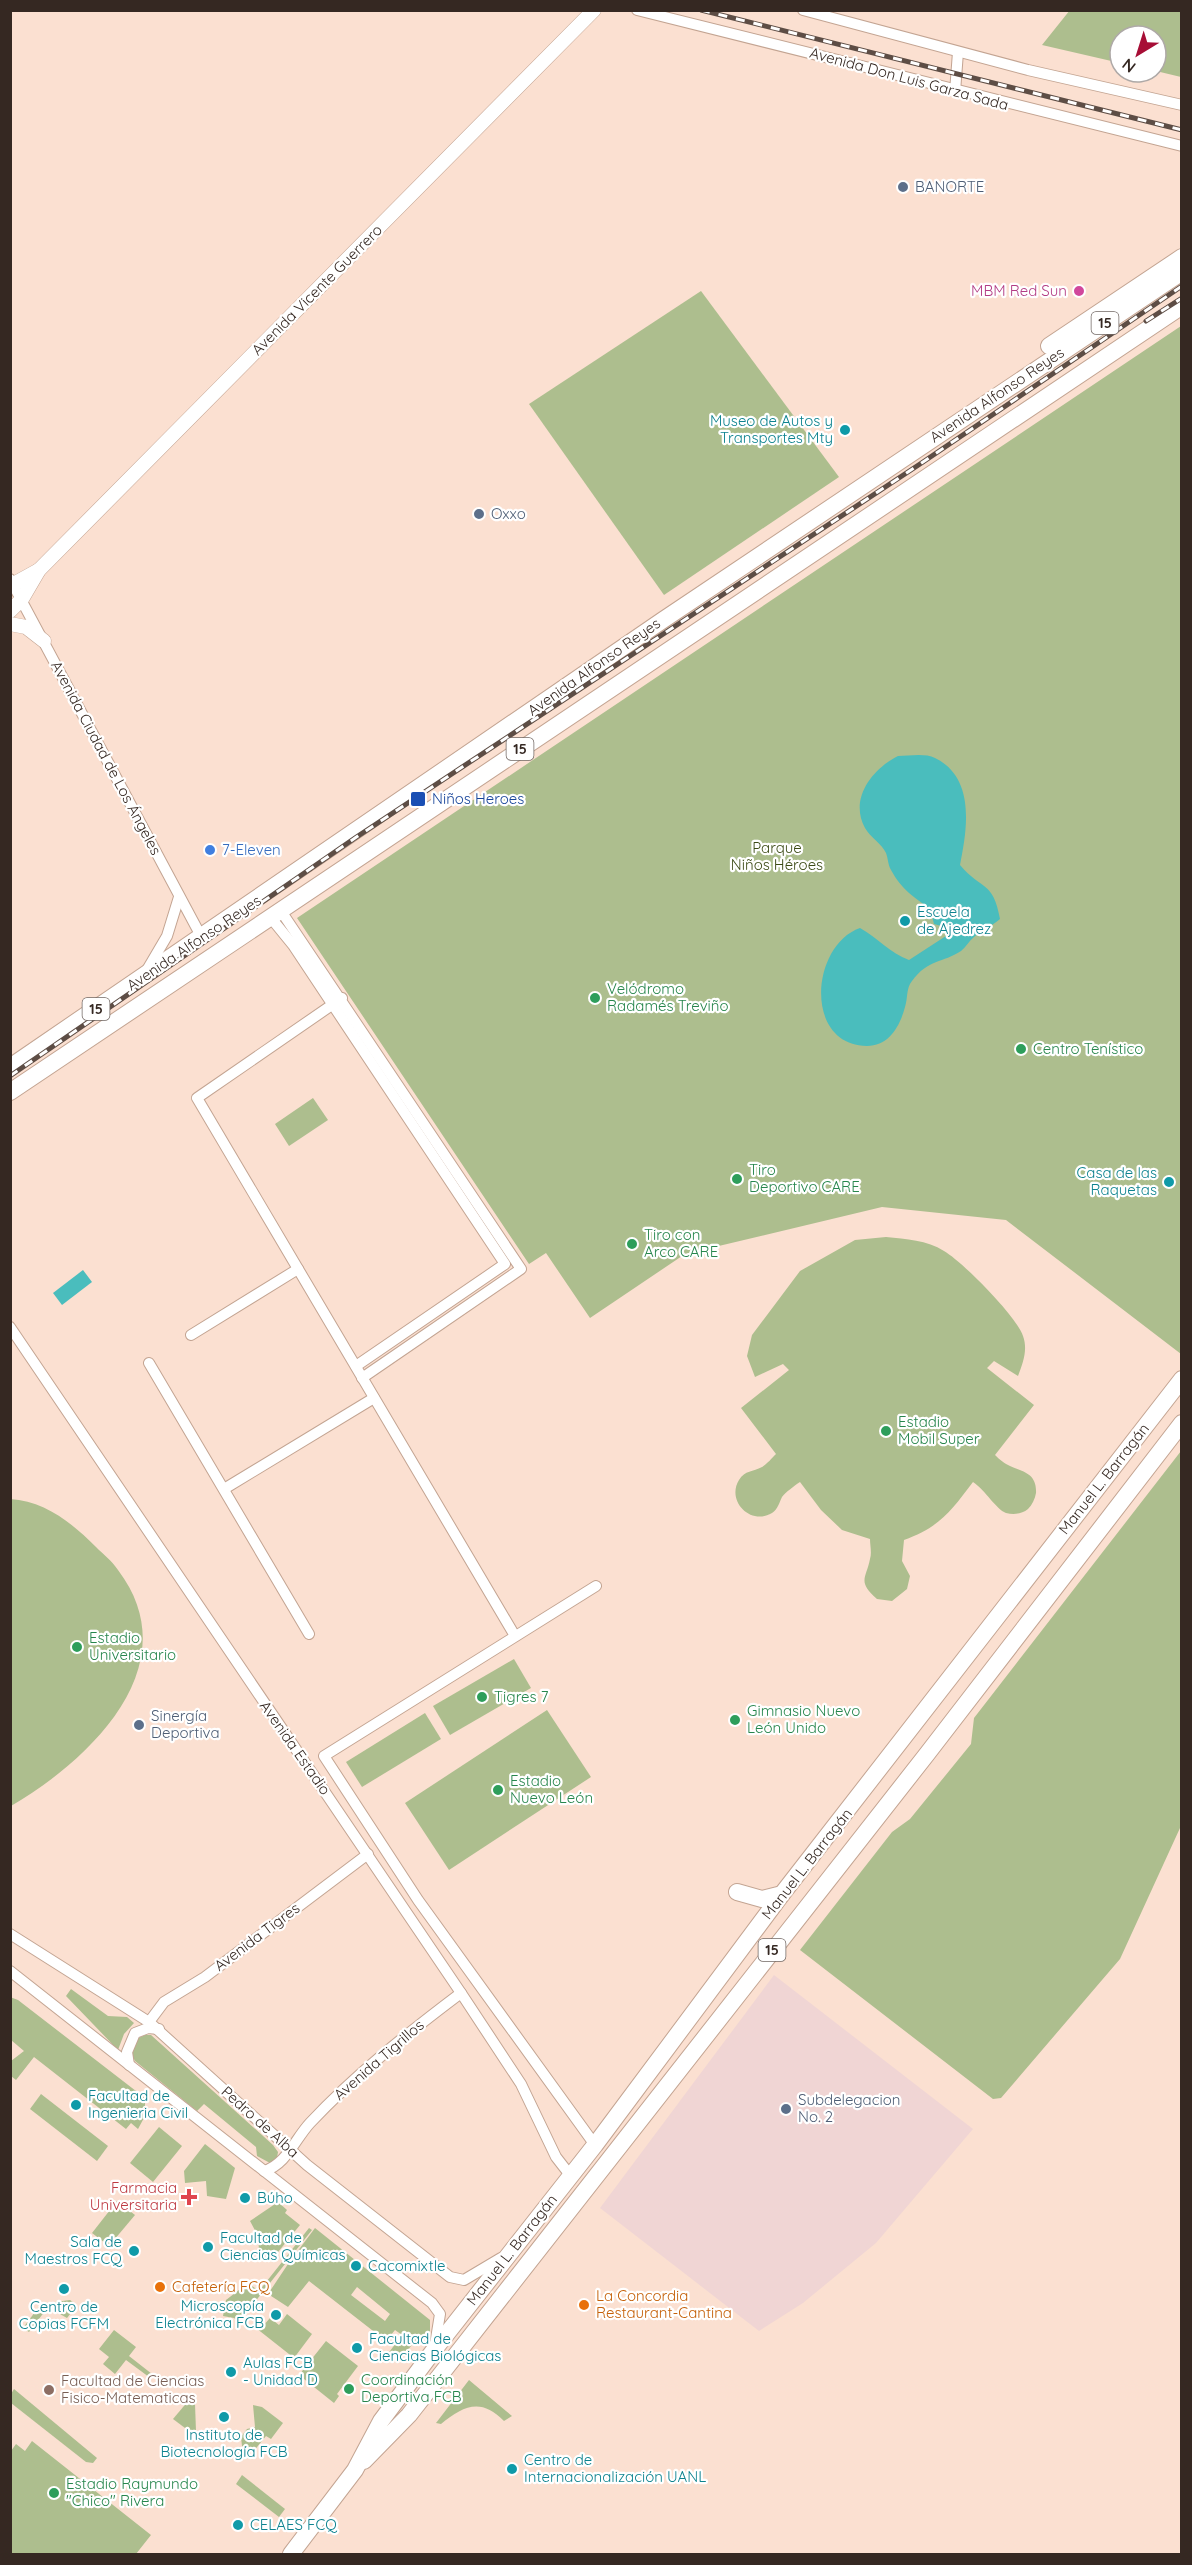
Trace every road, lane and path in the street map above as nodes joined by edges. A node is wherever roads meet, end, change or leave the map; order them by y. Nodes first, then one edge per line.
1 (594, 10) edge
2 (637, 10) edge
3 (803, 10) edge
4 (958, 52) junction
5 (955, 92) junction
6 (1182, 105) edge
7 (1182, 146) edge
8 (1182, 257) edge
9 (1182, 272) edge
10 (1182, 306) edge
11 (1182, 318) edge
12 (959, 419) junction
13 (932, 472) junction
14 (39, 570) junction
15 (11, 583) edge
16 (22, 599) junction
17 (10, 611) edge
18 (10, 624) edge
19 (44, 641) junction
20 (582, 707) junction
21 (533, 711) junction
22 (179, 897) junction
23 (276, 914) junction
24 (246, 935) junction
25 (202, 938) junction
26 (181, 951) junction
27 (144, 976) junction
28 (338, 1002) junction
29 (380, 1066) junction
30 (10, 1067) edge
31 (10, 1092) edge
32 (298, 1269) junction
33 (10, 1327) edge
34 (191, 1335) dead end
35 (149, 1362) dead end
36 (356, 1366) junction
37 (362, 1378) junction
38 (1182, 1378) edge
39 (374, 1398) junction
40 (1182, 1424) edge
41 (224, 1489) junction
42 (596, 1586) dead end
43 (309, 1634) dead end
44 (515, 1636) junction
45 (821, 1846) junction
46 (368, 1854) junction
47 (737, 1892) dead end
48 (782, 1894) junction
49 (10, 1934) edge
50 (10, 1971) edge
51 (461, 1992) junction
52 (702, 2004) junction
53 (149, 2022) junction
54 (159, 2029) junction
55 (129, 2065) junction
56 (595, 2145) junction
57 (289, 2149) junction
58 (264, 2171) junction
59 (570, 2175) junction
60 (509, 2252) junction
61 (434, 2350) junction
62 (355, 2470) junction
63 (291, 2554) edge

1 - 14 main road, Avenida Vicente Guerrero
2 - 5 street, Avenida Don Luis Garza Sada
3 - 4 street
4 - 5 street
4 - 6 street
5 - 7 street, Avenida Don Luis Garza Sada
8 - 12 highway
9 - 12 highway, Avenida Alfonso Reyes / 15
10 - 13 highway, Avenida Alfonso Reyes / 15
11 - 13 highway
12 - 21 highway, Avenida Alfonso Reyes / 15
13 - 20 highway, Avenida Alfonso Reyes / 15
14 - 15 main road, Avenida Vicente Guerrero
14 - 16 main road, Avenida Vicente Guerrero
15 - 16 street, Avenida Ciudad de Los Ángeles
16 - 17 main road, Avenida Vicente Guerrero
16 - 19 street, Avenida Ciudad de Los Ángeles
18 - 19 main road
19 - 22 street, Avenida Ciudad de Los Ángeles
20 - 21 highway
20 - 23 highway, Avenida Alfonso Reyes / 15
21 - 25 highway, Avenida Alfonso Reyes / 15
22 - 25 street, Avenida Ciudad de Los Ángeles
22 - 27 street
23 - 24 highway, Avenida Alfonso Reyes / 15
23 - 28 street
24 - 26 highway
24 - 31 highway, Avenida Alfonso Reyes / 15
25 - 26 highway, Avenida Alfonso Reyes / 15
26 - 27 highway, Avenida Alfonso Reyes / 15
27 - 30 highway, Avenida Alfonso Reyes / 15
28 - 29 street
28 - 32 street
29 - 36 street
29 - 37 street
32 - 34 street
32 - 36 street
33 - 46 street, Avenida Estadio
35 - 41 street
36 - 37 street
37 - 39 street
38 - 45 highway, Manuel L. Barragán / 15
39 - 41 street
39 - 44 street
40 - 62 highway, Manuel L. Barragán / 15
41 - 43 street
42 - 44 street
44 - 56 street
45 - 48 highway, Manuel L. Barragán / 15
45 - 52 highway
46 - 51 street, Avenida Estadio
46 - 53 street, Avenida Tigres
47 - 48 highway
48 - 52 highway, Manuel L. Barragán / 15
49 - 53 street, Pedro de Alba
50 - 55 street
51 - 57 street, Avenida Tigrillos
51 - 59 street, Avenida Estadio
52 - 56 highway, Manuel L. Barragán / 15
53 - 54 street, Pedro de Alba
54 - 55 street
54 - 57 street, Pedro de Alba
55 - 58 street
56 - 59 highway, Manuel L. Barragán / 15
57 - 58 street, Avenida Tigrillos
57 - 60 street, Pedro de Alba
58 - 61 street
59 - 60 highway, Manuel L. Barragán / 15
60 - 61 highway, Manuel L. Barragán / 15
61 - 62 highway, Manuel L. Barragán / 15
62 - 63 highway, Manuel L. Barragán / 15

